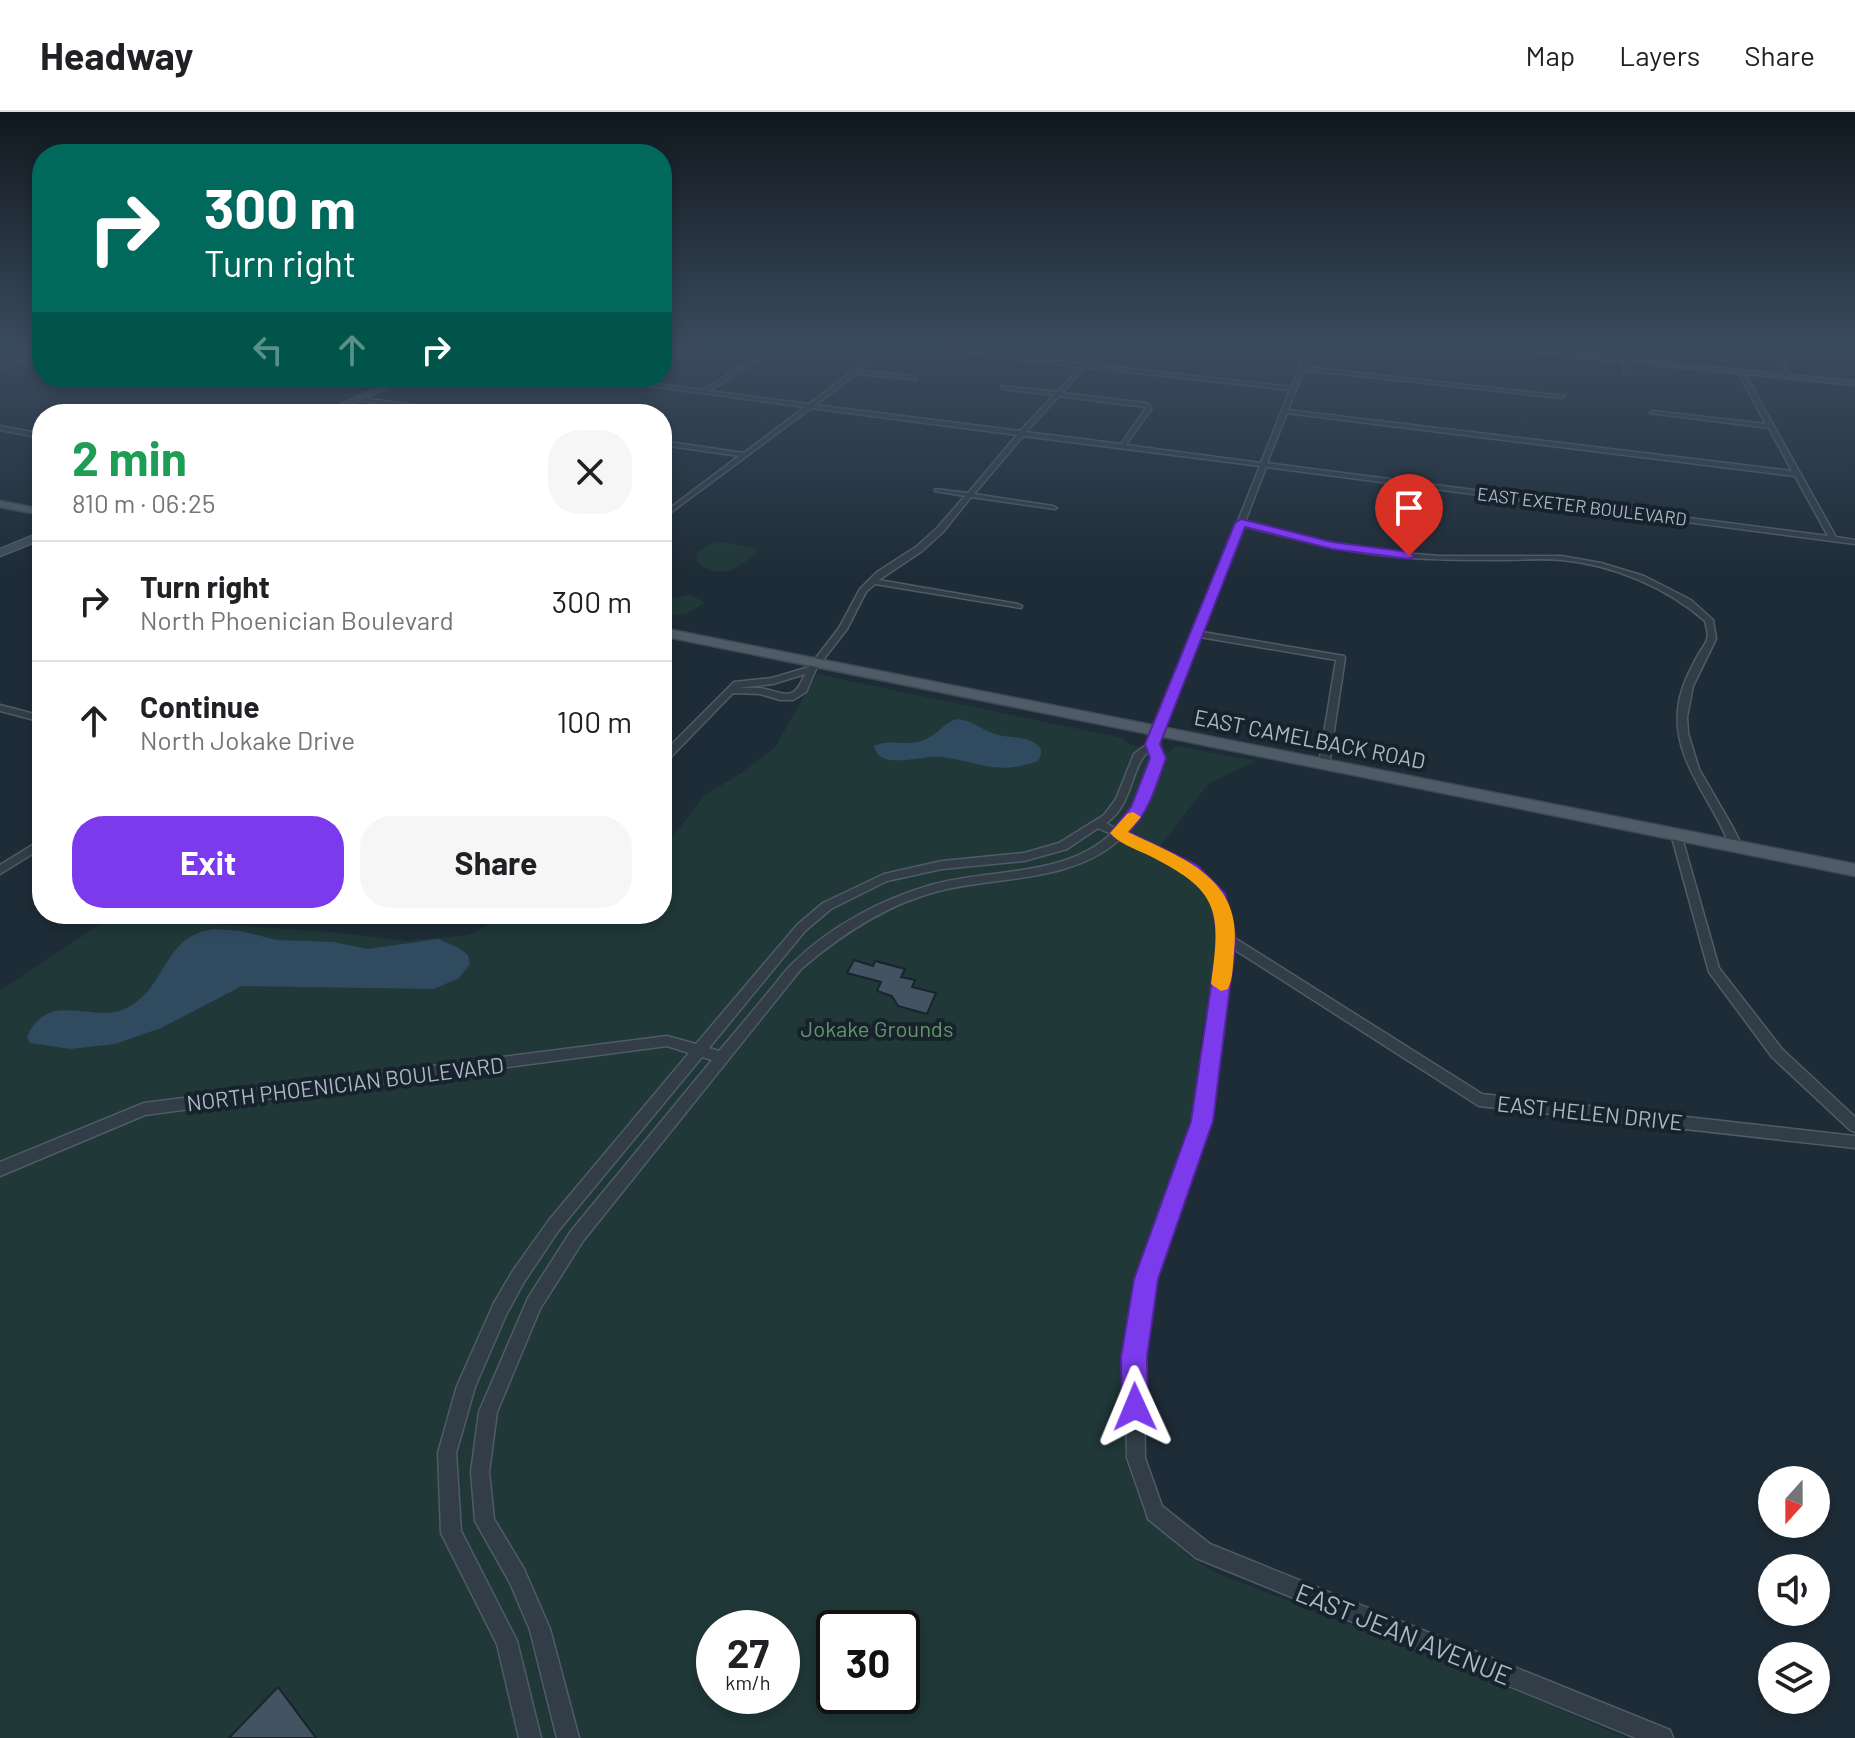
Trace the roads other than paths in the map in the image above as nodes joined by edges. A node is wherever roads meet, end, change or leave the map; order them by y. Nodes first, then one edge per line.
1 (788, 424) edge
2 (947, 424) edge
3 (1032, 424) edge
4 (1138, 424) edge
5 (1279, 424) edge
6 (1389, 424) edge
7 (1751, 424) edge
8 (1770, 426) joint
9 (0, 428) edge
10 (32, 434) edge
11 (1024, 434) junction
12 (672, 444) edge
13 (1122, 447) junction
14 (746, 455) junction
15 (1263, 465) junction
16 (1797, 474) junction
17 (937, 490) dead end
18 (0, 495) edge
19 (972, 495) junction
20 (32, 501) edge
21 (0, 504) edge
22 (672, 508) edge
23 (1053, 508) dead end
24 (32, 510) edge
25 (1241, 523) junction
26 (32, 539) edge
27 (1833, 539) junction
28 (1855, 542) edge
29 (0, 553) edge
30 (873, 581) junction
31 (1018, 606) dead end
32 (672, 634) edge
33 (1198, 634) junction
34 (814, 667) junction
35 (773, 681) junction
36 (729, 690) junction
37 (768, 693) junction
38 (0, 708) edge
39 (32, 716) edge
40 (1156, 737) junction
41 (672, 750) edge
42 (1324, 764) junction
43 (1099, 824) junction
44 (1118, 833) junction
45 (1676, 834) junction
46 (1736, 846) junction
47 (32, 849) edge
48 (0, 870) edge
49 (1855, 870) edge
50 (1227, 939) junction
51 (700, 1049) junction
52 (720, 1057) junction
53 (1855, 1126) edge
54 (1855, 1142) edge
55 (0, 1169) edge
56 (530, 1738) edge
57 (568, 1738) edge
58 (1662, 1738) edge

1 - 14 street
2 - 11 street, EAST EXETER BOULEVARD
3 - 11 street
4 - 13 street
5 - 15 street
6 - 16 street
7 - 8 street
8 - 16 street
9 - 10 street
11 - 13 street, EAST EXETER BOULEVARD
11 - 19 street
12 - 14 street
13 - 15 street, EAST EXETER BOULEVARD
14 - 22 street
15 - 25 street
15 - 27 street, EAST EXETER BOULEVARD
16 - 27 street
17 - 19 street
18 - 20 main road
19 - 23 street
19 - 30 street
21 - 24 main road
25 - 33 street
25 - 46 street
26 - 29 street
27 - 28 street, EAST EXETER BOULEVARD
30 - 31 street
30 - 34 street
32 - 34 main road, EAST CAMELBACK ROAD
33 - 40 street
33 - 42 street
34 - 35 street
34 - 37 street
34 - 40 main road, EAST CAMELBACK ROAD
35 - 36 street
35 - 37 street
36 - 37 street
36 - 41 street
38 - 39 street
40 - 42 main road, EAST CAMELBACK ROAD
40 - 43 street
40 - 44 street
42 - 45 main road, EAST CAMELBACK ROAD
43 - 44 street
43 - 51 street
44 - 50 street
44 - 52 street
45 - 46 main road, EAST CAMELBACK ROAD
45 - 53 street
46 - 49 main road, EAST CAMELBACK ROAD
47 - 48 street
50 - 54 street, EAST HELEN DRIVE
50 - 58 street, EAST JEAN AVENUE
51 - 52 street, NORTH PHOENICIAN BOULEVARD
51 - 55 street, NORTH PHOENICIAN BOULEVARD
51 - 56 street
52 - 57 street

